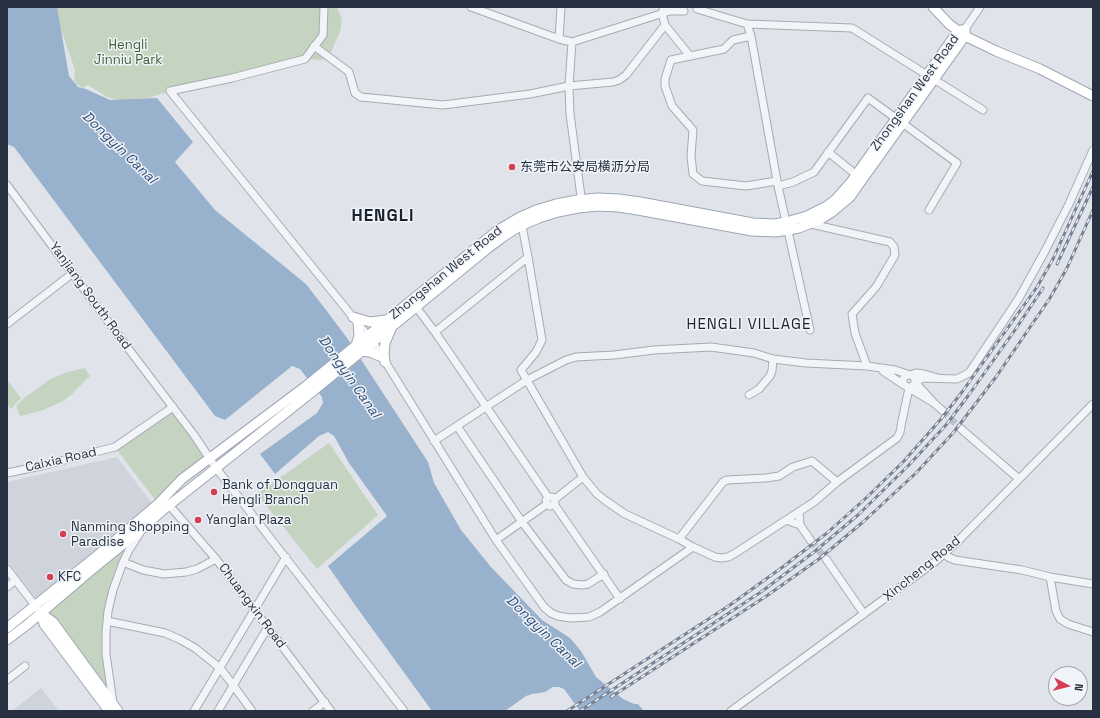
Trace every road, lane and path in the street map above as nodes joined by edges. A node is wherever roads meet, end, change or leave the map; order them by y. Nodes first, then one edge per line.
1 (324, 7) edge
2 (471, 7) edge
3 (561, 7) edge
4 (932, 7) edge
5 (940, 7) edge
6 (980, 7) edge
7 (697, 8) edge
8 (682, 9) edge
9 (668, 10) edge
10 (748, 24) junction
11 (665, 25) junction
12 (963, 32) junction
13 (751, 36) junction
14 (559, 39) junction
15 (572, 42) junction
16 (314, 46) junction
17 (690, 56) junction
18 (931, 77) junction
19 (569, 86) junction
20 (1093, 96) edge
21 (983, 110) dead end
22 (900, 121) junction
23 (1093, 150) edge
24 (828, 152) junction
25 (859, 177) junction
26 (777, 184) junction
27 (7, 185) edge
28 (582, 204) junction
29 (929, 210) dead end
30 (521, 222) junction
31 (810, 224) junction
32 (787, 227) junction
33 (528, 257) junction
34 (73, 274) junction
35 (416, 307) junction
36 (355, 320) junction
37 (390, 323) junction
38 (7, 324) edge
39 (810, 330) dead end
40 (435, 332) junction
41 (371, 339) junction
42 (359, 348) junction
43 (773, 359) junction
44 (384, 360) junction
45 (867, 366) junction
46 (877, 368) junction
47 (910, 375) junction
48 (938, 378) junction
49 (527, 380) junction
50 (915, 382) junction
51 (906, 386) junction
52 (309, 389) junction
53 (749, 395) dead end
54 (934, 403) junction
55 (1093, 404) edge
56 (487, 406) junction
57 (173, 407) junction
58 (1093, 410) edge
59 (943, 411) tunnel mouth
60 (457, 426) junction
61 (960, 428) tunnel mouth
62 (434, 441) junction
63 (210, 457) junction
64 (216, 468) junction
65 (7, 472) edge
66 (583, 477) junction
67 (1019, 479) junction
68 (837, 482) junction
69 (551, 501) junction
70 (169, 505) junction
71 (799, 512) junction
72 (786, 520) junction
73 (522, 522) junction
74 (800, 525) junction
75 (143, 528) junction
76 (679, 539) junction
77 (496, 540) junction
78 (811, 540) tunnel mouth
79 (693, 547) junction
80 (946, 555) junction
81 (286, 557) junction
82 (216, 559) junction
83 (826, 559) tunnel mouth
84 (123, 562) junction
85 (7, 569) edge
86 (604, 574) junction
87 (1050, 577) junction
88 (16, 580) junction
89 (1093, 584) edge
90 (7, 588) edge
91 (620, 599) junction
92 (38, 609) junction
93 (255, 610) junction
94 (864, 614) junction
95 (107, 622) junction
96 (268, 627) junction
97 (7, 628) edge
98 (1093, 632) edge
99 (7, 640) edge
100 (24, 666) dead end
101 (220, 668) junction
102 (7, 680) edge
103 (233, 685) junction
104 (325, 702) junction
105 (113, 708) edge
106 (194, 711) edge
107 (218, 711) edge
108 (252, 711) edge
109 (313, 711) edge
110 (331, 711) edge
111 (404, 711) edge
112 (732, 711) edge
113 (740, 711) edge

1 - 16 street
2 - 14 street
3 - 14 street
4 - 12 main road
5 - 12 main road
6 - 12 street
7 - 8 street
7 - 10 street
8 - 9 street
9 - 11 street
9 - 15 street
10 - 13 street
10 - 18 street
11 - 17 street
11 - 19 street
12 - 18 main road, Zhongshan West Road
12 - 20 main road
13 - 17 street
13 - 26 street
14 - 15 street
15 - 19 street
16 - 19 street
16 - 36 street
17 - 26 street
18 - 21 street
18 - 22 main road, Zhongshan West Road
19 - 28 street
22 - 24 street
22 - 25 main road, Zhongshan West Road
22 - 29 street
23 - 48 street
24 - 25 street
24 - 26 street
25 - 31 main road, Zhongshan West Road
25 - 32 main road, Zhongshan West Road
26 - 32 street
27 - 34 street, Yanjiang South Road
28 - 30 main road, Zhongshan West Road
28 - 32 main road, Zhongshan West Road
30 - 33 street
30 - 35 main road, Zhongshan West Road
30 - 37 main road, Zhongshan West Road
31 - 32 main road, Zhongshan West Road
31 - 45 street
32 - 39 street
33 - 40 street
33 - 49 street
34 - 38 street
34 - 57 street, Yanjiang South Road
35 - 37 main road, Zhongshan West Road
35 - 40 street
36 - 37 main road
36 - 41 street
36 - 42 main road
37 - 41 main road, Zhongshan West Road
37 - 44 main road
40 - 56 street
41 - 42 main road, Zhongshan West Road
41 - 44 street
42 - 44 main road
42 - 52 main road, Zhongshan West Road
43 - 45 street
43 - 49 street
43 - 53 street
44 - 62 street
45 - 46 street
46 - 47 street
46 - 51 street
47 - 48 street
47 - 50 street
47 - 51 street
48 - 50 street
49 - 56 street
49 - 66 street
50 - 51 street
50 - 54 street
51 - 54 street
51 - 68 street
52 - 63 main road
52 - 64 main road
54 - 59 street
55 - 67 street, Xincheng Road
56 - 60 street
56 - 69 street
57 - 63 street, Yanjiang South Road
57 - 65 street, Caixia Road
58 - 80 street, Xincheng Road
60 - 62 street
60 - 73 street
61 - 67 street
62 - 77 street
63 - 64 street, Yanjiang South Road
63 - 92 main road
64 - 70 main road
64 - 81 street, Yanjiang South Road
66 - 69 street
66 - 76 street
67 - 80 street, Xincheng Road
68 - 71 street
68 - 76 street
69 - 73 street
69 - 86 street
70 - 75 main road
70 - 82 street, Chuangxin Road
71 - 72 street
71 - 74 street
72 - 74 street
72 - 79 street
73 - 77 street
73 - 86 street
74 - 78 street
75 - 84 street
75 - 92 main road
76 - 79 street
77 - 91 street
79 - 91 street
80 - 87 street
80 - 94 street, Xincheng Road
80 - 113 street, Xincheng Road
81 - 93 street
81 - 111 street, Yanjiang South Road
82 - 84 street
82 - 93 street, Chuangxin Road
83 - 94 street
84 - 95 street
85 - 88 street
86 - 91 street
87 - 89 street
87 - 98 street
88 - 90 street
88 - 92 street
92 - 97 main road
92 - 99 main road
92 - 105 main road
93 - 96 street, Chuangxin Road
93 - 101 street
94 - 112 street, Xincheng Road
95 - 101 street
95 - 105 street
96 - 103 street
96 - 104 street, Chuangxin Road
100 - 102 street
101 - 103 street
101 - 106 street
103 - 107 street
103 - 108 street
104 - 109 street
104 - 110 street, Chuangxin Road

